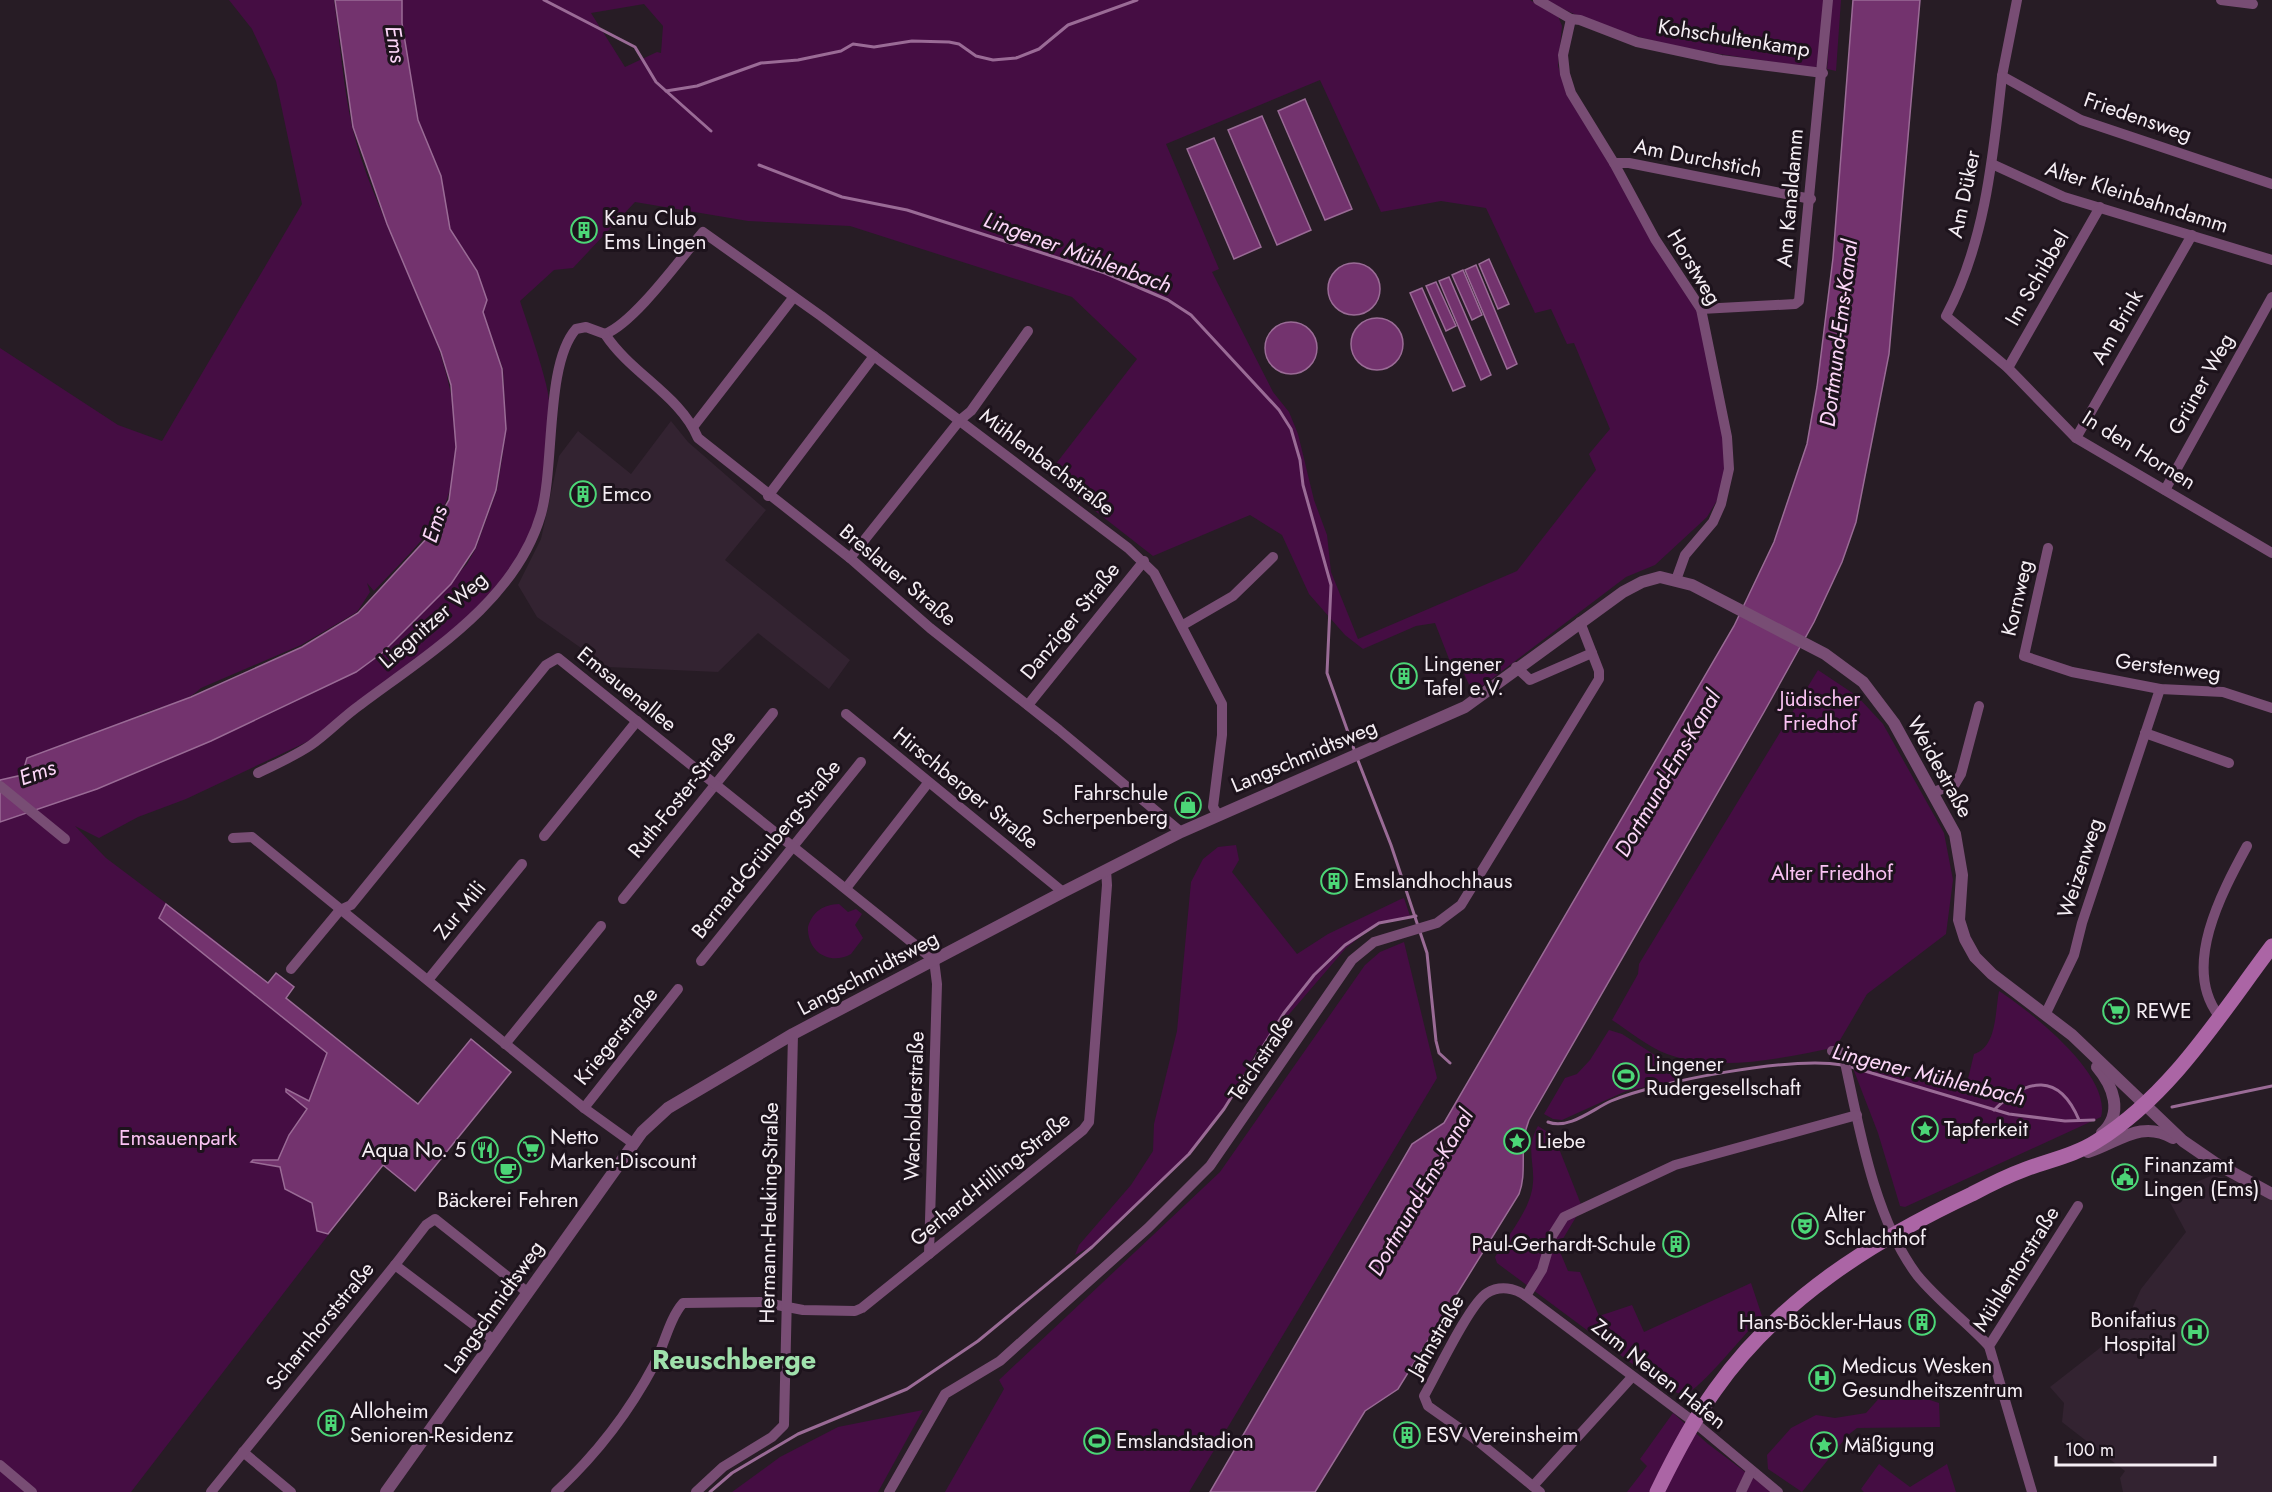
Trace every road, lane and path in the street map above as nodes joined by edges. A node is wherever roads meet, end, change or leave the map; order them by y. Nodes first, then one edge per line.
1 (1538, 0) edge
2 (1828, 0) edge
3 (2017, 0) edge
4 (2221, 0) edge
5 (2253, 4) dead end
6 (1571, 18) junction
7 (1823, 73) junction
8 (2002, 75) junction
9 (1614, 163) junction
10 (1992, 164) junction
11 (2272, 184) edge
12 (1810, 200) junction
13 (2100, 207) junction
14 (2192, 235) junction
15 (2272, 260) edge
16 (2272, 297) edge
17 (793, 298) junction
18 (1701, 309) junction
19 (1946, 316) joint
20 (1028, 331) dead end
21 (605, 334) junction
22 (873, 356) junction
23 (2008, 368) junction
24 (960, 420) junction
25 (693, 427) junction
26 (2076, 438) junction
27 (2165, 490) junction
28 (768, 495) junction
29 (2048, 548) dead end
30 (2272, 553) edge
31 (1273, 557) dead end
32 (850, 558) junction
33 (1143, 561) junction
34 (1676, 580) junction
35 (1722, 601) joint
36 (1580, 622) junction
37 (1183, 625) junction
38 (1592, 652) junction
39 (2024, 656) joint
40 (1516, 668) junction
41 (2160, 689) junction
42 (1028, 705) junction
43 (1979, 706) dead end
44 (2272, 708) edge
45 (773, 713) dead end
46 (846, 714) dead end
47 (637, 721) junction
48 (2145, 733) junction
49 (861, 762) dead end
50 (2229, 763) dead end
51 (258, 772) dead end
52 (928, 783) junction
53 (714, 785) junction
54 (0, 786) edge
55 (1934, 792) junction
56 (1218, 815) junction
57 (1181, 832) junction
58 (544, 836) dead end
59 (233, 838) dead end
60 (65, 839) dead end
61 (794, 846) junction
62 (2247, 846) dead end
63 (522, 864) dead end
64 (1106, 870) junction
65 (847, 888) junction
66 (1063, 892) junction
67 (623, 899) dead end
68 (340, 910) junction
69 (601, 926) dead end
70 (2272, 946) edge
71 (934, 960) junction
72 (701, 961) dead end
73 (291, 969) dead end
74 (428, 980) junction
75 (678, 989) dead end
76 (2046, 1013) junction
77 (2219, 1016) junction
78 (793, 1034) junction
79 (2072, 1035) junction
80 (505, 1044) junction
81 (1832, 1051) dead end
82 (2144, 1106) junction
83 (584, 1108) junction
84 (1857, 1115) junction
85 (634, 1143) junction
86 (2082, 1150) junction
87 (2202, 1155) junction
88 (2066, 1157) junction
89 (2272, 1194) edge
90 (2078, 1206) dead end
91 (1893, 1232) junction
92 (929, 1254) junction
93 (395, 1265) junction
94 (1515, 1288) joint
95 (527, 1292) junction
96 (1526, 1296) junction
97 (786, 1305) junction
98 (494, 1340) junction
99 (1989, 1346) junction
100 (1632, 1377) junction
101 (1694, 1422) junction
102 (243, 1452) junction
103 (0, 1465) edge
104 (1751, 1471) junction
105 (1536, 1489) edge
106 (560, 1491) edge
107 (32, 1492) edge
108 (211, 1492) edge
109 (291, 1492) edge
110 (386, 1492) edge
111 (696, 1492) edge
112 (889, 1492) edge
113 (1656, 1492) edge
114 (1741, 1492) edge
115 (1778, 1492) edge
116 (2032, 1492) edge

1 - 6 street
2 - 7 street, Am Kanaldamm
3 - 8 street
4 - 5 street
6 - 7 street, Kohschultenkamp
6 - 9 street, Horstweg
7 - 12 street, Am Kanaldamm
8 - 10 street, Am Düker
8 - 11 street, Friedensweg
9 - 12 street, Am Durchstich
9 - 18 street, Horstweg
10 - 13 street, Alter Kleinbahndamm
10 - 19 street, Am Düker
12 - 18 street, Am Kanaldamm
13 - 14 street, Alter Kleinbahndamm
13 - 23 street, Im Schibbel
14 - 15 street, Alter Kleinbahndamm
14 - 26 street, Am Brink
16 - 27 street, Grüner Weg
17 - 21 street, Mühlenbachstraße
17 - 22 street, Mühlenbachstraße
17 - 25 street
18 - 34 street, Horstweg
19 - 23 street, In den Hornen
20 - 24 street
21 - 25 street, Breslauer Straße
21 - 51 street, Liegnitzer Weg
22 - 24 street, Mühlenbachstraße
22 - 28 street
23 - 26 street, In den Hornen
24 - 32 street
24 - 33 street, Mühlenbachstraße
25 - 28 street, Breslauer Straße
26 - 27 street, In den Hornen
27 - 30 street, In den Hornen
28 - 32 street, Breslauer Straße
29 - 39 street, Kornweg
31 - 37 street
32 - 42 street, Breslauer Straße
33 - 37 street, Mühlenbachstraße
33 - 42 street, Danziger Straße
34 - 35 street, Langschmidtsweg
34 - 36 street, Langschmidtsweg
35 - 55 street, Weidestraße
36 - 38 street, Teichstraße
36 - 40 street, Langschmidtsweg
37 - 56 street, Mühlenbachstraße
38 - 40 street
38 - 112 street, Teichstraße
39 - 41 street, Gerstenweg
40 - 56 street, Langschmidtsweg
41 - 44 street, Gerstenweg
41 - 48 street, Weizenweg
42 - 57 street, Breslauer Straße
43 - 55 street
45 - 53 street, Ruth-Foster-Straße
46 - 52 street, Hirschberger Straße
47 - 53 street, Emsauenallee
47 - 58 street
47 - 68 street, Emsauenallee
48 - 50 street
48 - 76 street, Weizenweg
49 - 61 street, Bernard-Grünberg-Straße
52 - 65 street
52 - 66 street, Hirschberger Straße
53 - 61 street, Emsauenallee
53 - 67 street, Ruth-Foster-Straße
54 - 60 street
55 - 76 street, Weidestraße
56 - 57 street, Langschmidtsweg
57 - 64 street, Langschmidtsweg
59 - 68 street
61 - 65 street, Emsauenallee
61 - 72 street, Bernard-Grünberg-Straße
62 - 77 street
63 - 74 street, Zur Mili
64 - 66 street, Langschmidtsweg
64 - 92 street, Gerhard-Hilling-Straße
65 - 71 street, Emsauenallee
66 - 71 street, Langschmidtsweg
68 - 73 street
68 - 74 street
69 - 80 street
70 - 77 main road
71 - 78 street, Langschmidtsweg
71 - 92 street, Wacholderstraße
74 - 80 street
75 - 83 street, Kriegerstraße
76 - 79 street, Weidestraße
77 - 82 main road
78 - 85 street, Langschmidtsweg
78 - 97 street, Hermann-Heuking-Straße
79 - 82 street, Weidestraße
79 - 86 street
80 - 83 street
81 - 84 street
82 - 86 main road
82 - 87 street, Weidestraße
83 - 85 street
84 - 91 street
84 - 96 street
85 - 95 street, Langschmidtsweg
86 - 88 main road
87 - 88 street
87 - 89 street
88 - 91 main road
90 - 99 street, Mühlentorstraße
91 - 99 street
91 - 101 main road
92 - 97 street, Gerhard-Hilling-Straße
93 - 95 street
93 - 98 street, Scharnhorststraße
93 - 102 street, Scharnhorststraße
94 - 96 street, Zum Neuen Hafen
94 - 105 street, Jahnstraße
95 - 98 street, Langschmidtsweg
96 - 100 street, Zum Neuen Hafen
97 - 106 street, Gerhard-Hilling-Straße
97 - 111 street, Hermann-Heuking-Straße
98 - 110 street, Langschmidtsweg
99 - 116 street, Mühlentorstraße
100 - 101 street, Zum Neuen Hafen
100 - 105 street, Jahnstraße
101 - 104 street, Zum Neuen Hafen
101 - 113 main road
102 - 108 street, Scharnhorststraße
102 - 109 street
103 - 107 street
104 - 114 street
104 - 115 street, Zum Neuen Hafen

